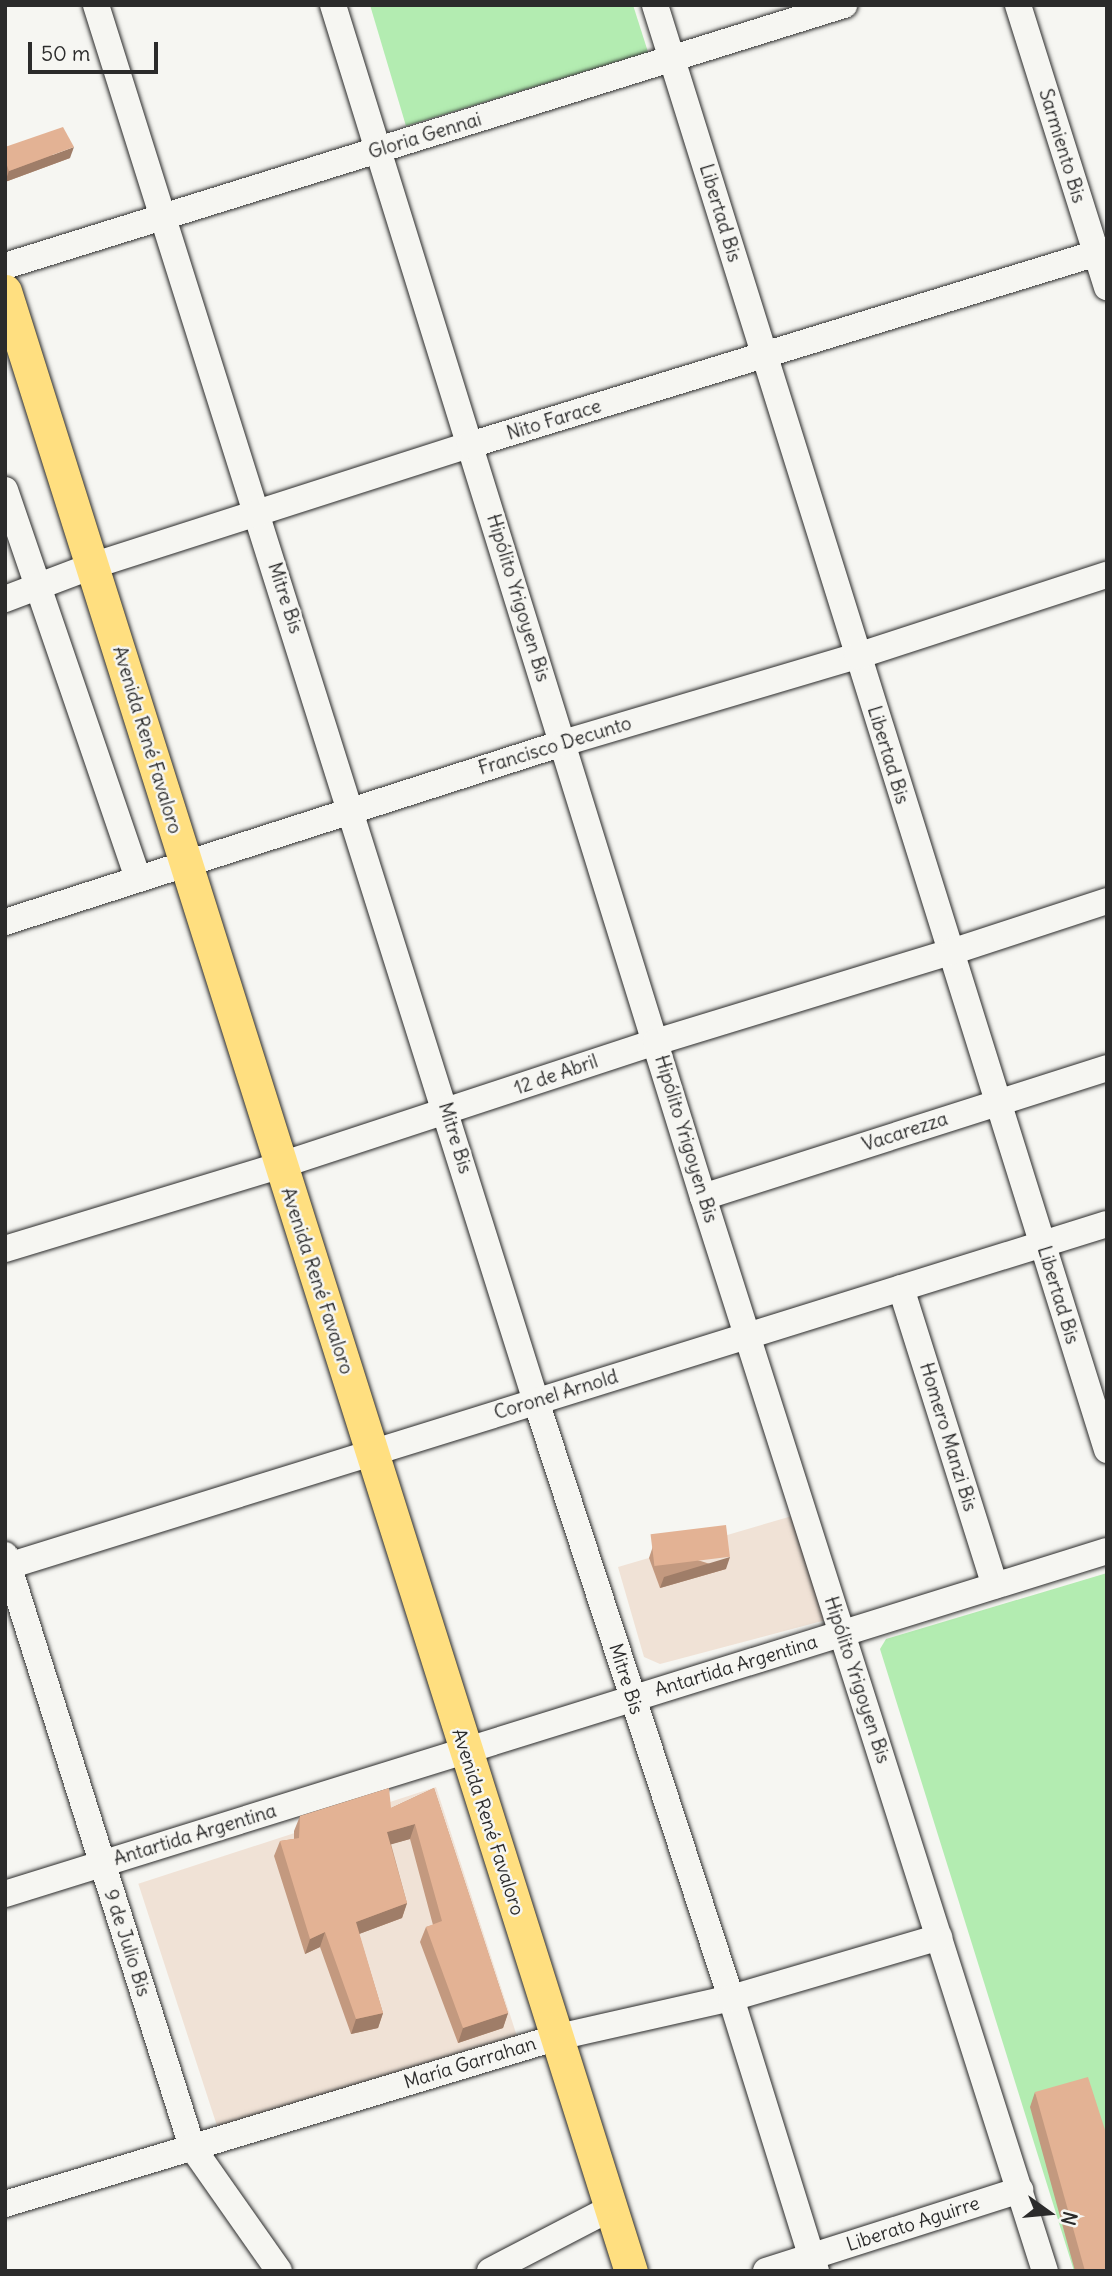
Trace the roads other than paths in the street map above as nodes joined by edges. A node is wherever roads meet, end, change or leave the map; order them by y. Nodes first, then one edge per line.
1 (96, 5) edge
2 (333, 5) edge
3 (655, 5) edge
4 (844, 5) edge
5 (1018, 5) edge
6 (671, 59) junction
7 (379, 150) junction
8 (163, 220) junction
9 (1101, 252) edge
10 (5, 266) edge
11 (1107, 287) edge
12 (5, 291) edge
13 (764, 356) junction
14 (470, 445) junction
15 (5, 490) edge
16 (258, 514) junction
17 (92, 566) junction
18 (1107, 575) edge
19 (39, 588) junction
20 (5, 599) edge
21 (857, 656) junction
22 (563, 743) junction
23 (351, 809) junction
24 (185, 863) junction
25 (138, 879) junction
26 (1107, 901) edge
27 (5, 922) edge
28 (951, 953) junction
29 (656, 1042) junction
30 (1107, 1068) edge
31 (998, 1103) junction
32 (447, 1112) junction
33 (281, 1165) junction
34 (703, 1196) junction
35 (1107, 1224) edge
36 (1042, 1244) junction
37 (5, 1250) edge
38 (901, 1288) junction
39 (748, 1336) junction
40 (536, 1401) junction
41 (1100, 1404) edge
42 (1107, 1450) edge
43 (371, 1452) junction
44 (1107, 1551) edge
45 (6, 1563) edge
46 (995, 1586) junction
47 (842, 1633) junction
48 (632, 1699) junction
49 (466, 1751) junction
50 (102, 1863) junction
51 (5, 1894) edge
52 (939, 1937) junction
53 (731, 1998) junction
54 (558, 2037) junction
55 (192, 2147) junction
56 (1020, 2190) junction
57 (5, 2204) edge
58 (611, 2208) junction
59 (814, 2264) edge
60 (279, 2271) edge
61 (489, 2271) edge
62 (631, 2271) edge
63 (766, 2271) edge
64 (1045, 2271) edge

1 - 8 street, Mitre Bis
2 - 7 street, Hipólito Yrigoyen Bis
3 - 6 street, Libertad Bis
4 - 6 street, Gloria Gennai
5 - 9 street, Sarmiento Bis
6 - 7 street, Gloria Gennai
6 - 13 street, Libertad Bis
7 - 8 street, Gloria Gennai
7 - 14 street, Hipólito Yrigoyen Bis
8 - 10 street, Gloria Gennai
8 - 16 street, Mitre Bis
9 - 11 street, Sarmiento Bis
9 - 13 street, Nito Farace
12 - 17 main road, Avenida René Favaloro
13 - 14 street, Nito Farace
13 - 21 street, Libertad Bis
14 - 16 street, Nito Farace
14 - 22 street, Hipólito Yrigoyen Bis
15 - 19 street
16 - 17 street, Nito Farace
16 - 23 street, Mitre Bis
17 - 19 street, Nito Farace
17 - 24 main road, Avenida René Favaloro
18 - 21 street, Francisco Decunto
19 - 20 street, Nito Farace
19 - 25 street
21 - 22 street, Francisco Decunto
21 - 28 street, Libertad Bis
22 - 23 street, Francisco Decunto
22 - 29 street, Hipólito Yrigoyen Bis
23 - 24 street, Francisco Decunto
23 - 32 street, Mitre Bis
24 - 25 street, Francisco Decunto
24 - 33 main road, Avenida René Favaloro
25 - 27 street, Francisco Decunto
26 - 28 street, 12 de Abril
28 - 29 street, 12 de Abril
28 - 31 street, Libertad Bis
29 - 32 street, 12 de Abril
29 - 34 street, Hipólito Yrigoyen Bis
30 - 31 street, Vacarezza
31 - 34 street, Vacarezza
31 - 36 street, Libertad Bis
32 - 33 street, 12 de Abril
32 - 40 street, Mitre Bis
33 - 37 street, 12 de Abril
33 - 43 main road, Avenida René Favaloro
34 - 39 street, Hipólito Yrigoyen Bis
35 - 36 street, Coronel Arnold
36 - 38 street, Coronel Arnold
36 - 41 street, Libertad Bis
38 - 39 street, Coronel Arnold
38 - 46 street, Homero Manzi Bis
39 - 40 street, Coronel Arnold
39 - 47 street, Hipólito Yrigoyen Bis
40 - 43 street, Coronel Arnold
40 - 48 street, Mitre Bis
41 - 42 street, Libertad Bis
43 - 45 street, Coronel Arnold
43 - 49 main road, Avenida René Favaloro
44 - 46 street, Antartida Argentina
45 - 50 street, 9 de Julio Bis
46 - 47 street, Antartida Argentina
47 - 48 street, Antartida Argentina
47 - 52 street, Hipólito Yrigoyen Bis
48 - 49 street, Antartida Argentina
48 - 53 street, Mitre Bis
49 - 50 street, Antartida Argentina
49 - 54 main road, Avenida René Favaloro
50 - 51 street, Antartida Argentina
50 - 55 street, 9 de Julio Bis
52 - 53 street, María Garrahan
52 - 56 street, Hipólito Yrigoyen Bis
53 - 54 street, María Garrahan
53 - 59 street, Mitre Bis
54 - 55 street, María Garrahan
54 - 58 main road, Avenida René Favaloro
55 - 57 street, María Garrahan
55 - 60 street, 9 de Julio Bis
56 - 59 street, Liberato Aguirre
56 - 64 street, Hipólito Yrigoyen Bis
58 - 61 street
58 - 62 main road, Avenida René Favaloro
59 - 63 street, Liberato Aguirre

